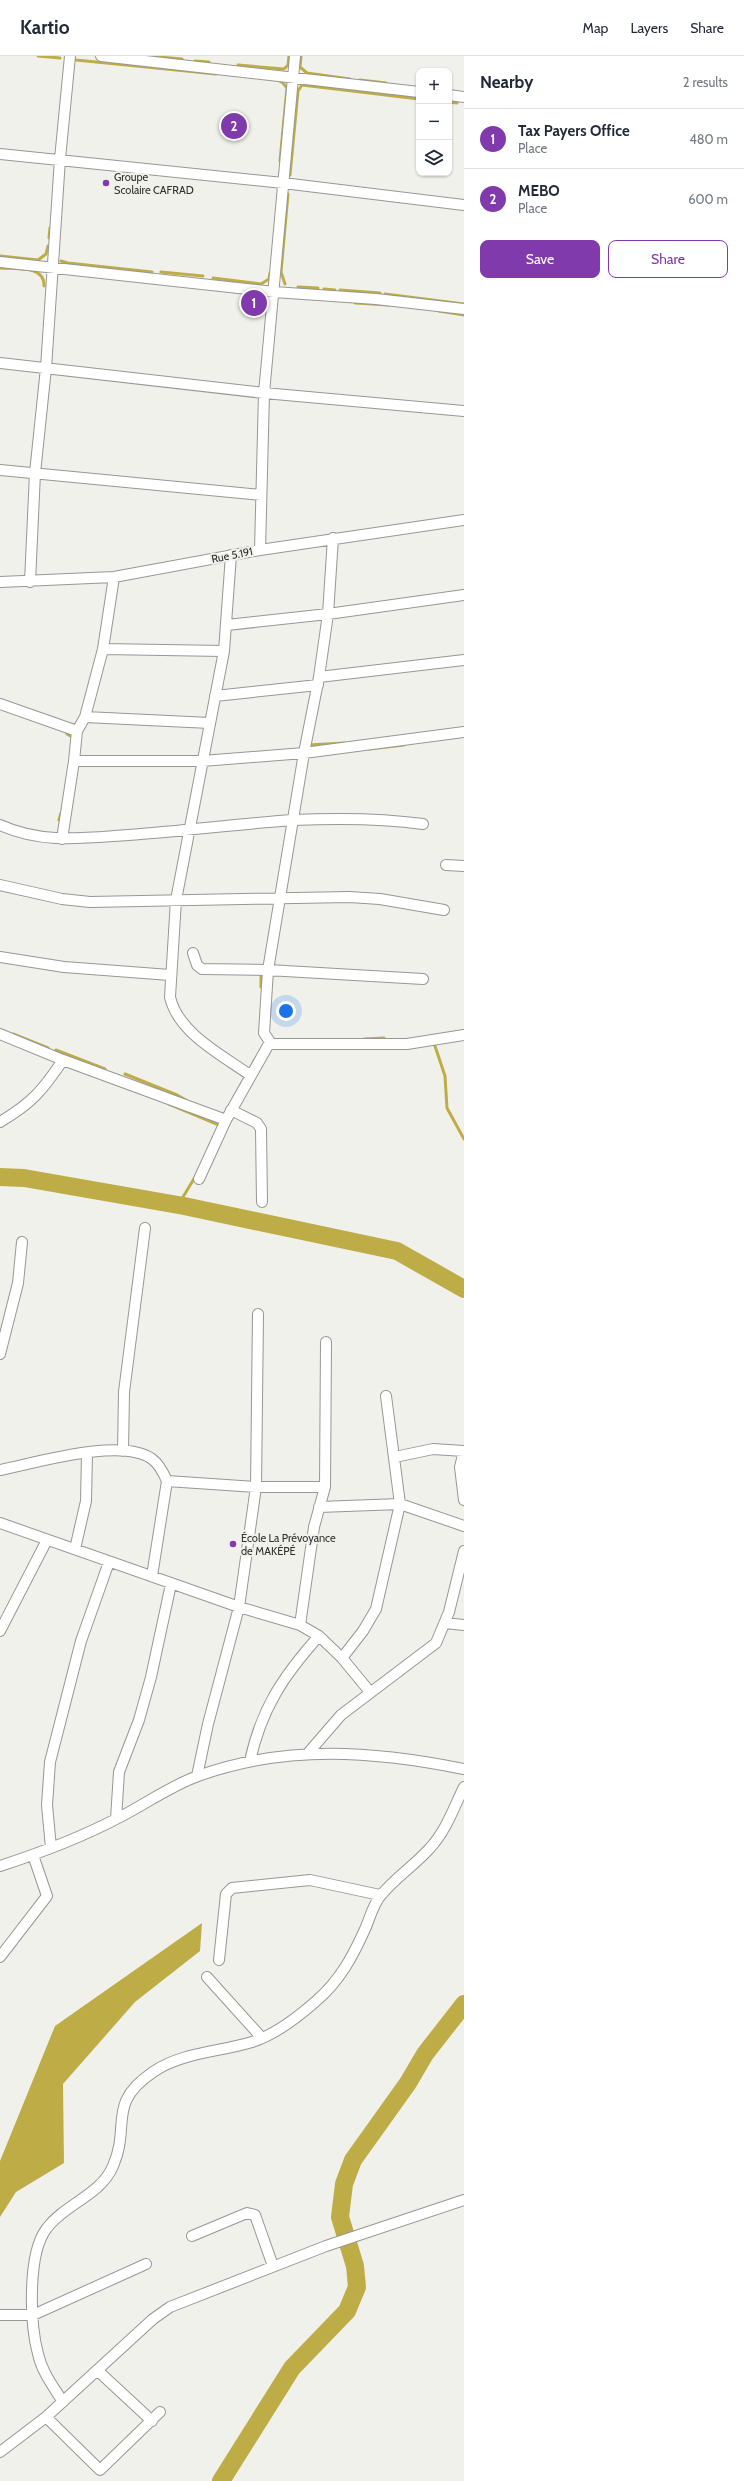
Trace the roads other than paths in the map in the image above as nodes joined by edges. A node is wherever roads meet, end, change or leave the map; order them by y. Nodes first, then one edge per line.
1 (70, 56) edge
2 (101, 56) edge
3 (295, 56) edge
4 (293, 76) junction
5 (416, 92) edge
6 (452, 95) edge
7 (464, 97) edge
8 (0, 154) edge
9 (60, 159) junction
10 (283, 183) junction
11 (464, 205) edge
12 (0, 262) edge
13 (52, 267) junction
14 (274, 292) junction
15 (464, 309) edge
16 (0, 363) edge
17 (46, 368) junction
18 (264, 393) junction
19 (464, 411) edge
20 (0, 470) edge
21 (35, 473) junction
22 (261, 495) junction
23 (464, 520) edge
24 (333, 538) junction
25 (260, 550) junction
26 (232, 555) junction
27 (114, 577) junction
28 (0, 582) edge
29 (30, 582) junction
30 (464, 595) edge
31 (328, 614) junction
32 (227, 625) junction
33 (103, 649) junction
34 (224, 651) junction
35 (464, 660) edge
36 (318, 681) junction
37 (215, 696) junction
38 (0, 704) edge
39 (85, 717) junction
40 (210, 723) junction
41 (77, 731) junction
42 (464, 732) edge
43 (304, 753) junction
44 (74, 761) junction
45 (202, 761) junction
46 (294, 820) junction
47 (0, 824) edge
48 (423, 824) dead end
49 (191, 831) junction
50 (62, 839) junction
51 (446, 865) dead end
52 (464, 866) edge
53 (0, 885) edge
54 (279, 899) junction
55 (176, 900) junction
56 (444, 910) dead end
57 (193, 953) dead end
58 (0, 957) edge
59 (268, 970) junction
60 (170, 976) junction
61 (423, 979) dead end
62 (0, 1034) edge
63 (464, 1035) edge
64 (270, 1042) junction
65 (63, 1060) junction
66 (250, 1075) junction
67 (231, 1110) junction
68 (226, 1120) junction
69 (0, 1122) edge
70 (199, 1178) dead end
71 (262, 1202) dead end
72 (145, 1228) dead end
73 (22, 1242) dead end
74 (258, 1314) dead end
75 (326, 1342) dead end
76 (0, 1354) edge
77 (386, 1396) dead end
78 (123, 1451) junction
79 (464, 1451) edge
80 (87, 1453) junction
81 (395, 1457) junction
82 (0, 1470) edge
83 (167, 1481) junction
84 (325, 1486) junction
85 (256, 1487) junction
86 (464, 1500) edge
87 (400, 1504) junction
88 (319, 1507) junction
89 (0, 1523) edge
90 (464, 1526) edge
91 (47, 1540) junction
92 (75, 1549) junction
93 (464, 1551) edge
94 (109, 1562) junction
95 (152, 1576) junction
96 (171, 1584) junction
97 (239, 1607) junction
98 (445, 1623) junction
99 (300, 1625) junction
100 (464, 1625) edge
101 (0, 1631) edge
102 (319, 1636) junction
103 (342, 1658) junction
104 (370, 1692) junction
105 (309, 1752) junction
106 (250, 1761) junction
107 (464, 1769) edge
108 (197, 1776) junction
109 (464, 1786) edge
110 (116, 1819) junction
111 (51, 1848) junction
112 (33, 1855) junction
113 (0, 1866) edge
114 (380, 1895) junction
115 (0, 1957) edge
116 (219, 1960) dead end
117 (207, 1978) dead end
118 (262, 2038) junction
119 (464, 2200) edge
120 (192, 2236) dead end
121 (146, 2264) dead end
122 (273, 2266) junction
123 (0, 2315) edge
124 (33, 2315) junction
125 (97, 2370) junction
126 (63, 2402) junction
127 (160, 2412) dead end
128 (46, 2417) junction
129 (152, 2421) junction
130 (0, 2452) edge

1 - 9 street
2 - 4 street
3 - 4 street
4 - 5 street
4 - 10 street
6 - 7 street
8 - 9 street
9 - 10 street
9 - 13 street
10 - 11 street
10 - 14 street
12 - 13 street
13 - 14 street
13 - 17 street
14 - 15 street
14 - 18 street
16 - 17 street
17 - 18 street
17 - 21 street
18 - 19 street
18 - 22 street
20 - 21 street
21 - 22 street
21 - 29 street
22 - 25 street
23 - 24 street, Rue 5.191
24 - 25 street, Rue 5.191
24 - 31 street
25 - 26 street, Rue 5.191
26 - 27 street, Rue 5.191
26 - 32 street
27 - 29 street, Rue 5.191
27 - 33 street
28 - 29 street, Rue 5.191
30 - 31 street
31 - 32 street
31 - 36 street
32 - 34 street
33 - 34 street
33 - 39 street
34 - 37 street
35 - 36 street
36 - 37 street
36 - 43 street
37 - 40 street
38 - 41 street
39 - 40 street
39 - 41 street
40 - 45 street
41 - 44 street
42 - 43 street
43 - 45 street
43 - 46 street
44 - 45 street
44 - 50 street
45 - 49 street
46 - 48 street
46 - 49 street
46 - 54 street
47 - 50 street
49 - 50 street
49 - 55 street
51 - 52 street
53 - 55 street
54 - 55 street
54 - 56 street
54 - 59 street
55 - 60 street
57 - 59 street
58 - 60 street
59 - 61 street
59 - 64 street
60 - 66 street
62 - 65 street
63 - 64 street
64 - 66 street
65 - 68 street
65 - 69 street
66 - 67 street
67 - 68 street
67 - 71 street
68 - 70 street
72 - 78 street
73 - 76 street
74 - 85 street
75 - 84 street
77 - 81 street
78 - 80 street
78 - 83 street
79 - 81 street
79 - 86 street
80 - 82 street
80 - 92 street
81 - 87 street
83 - 85 street
83 - 95 street
84 - 85 street
84 - 88 street
85 - 97 street
87 - 88 street
87 - 90 street
87 - 103 street
88 - 99 street
89 - 91 street
91 - 92 street
91 - 101 street
92 - 94 street
93 - 98 street
94 - 95 street
94 - 111 street
95 - 96 street
96 - 97 street
96 - 110 street
97 - 99 street
97 - 108 street
98 - 100 street
98 - 104 street
99 - 102 street
102 - 103 street
102 - 106 street
103 - 104 street
104 - 105 street
105 - 106 street
105 - 107 street
106 - 108 street
108 - 110 street
109 - 114 street
110 - 111 street
111 - 112 street
112 - 113 street
112 - 115 street
114 - 116 street
114 - 118 street
117 - 118 street
118 - 124 street
119 - 122 street
120 - 122 street
121 - 124 street
122 - 125 street
123 - 124 street
124 - 126 street
125 - 126 street
125 - 129 street
126 - 128 street
127 - 129 street
128 - 129 street
128 - 130 street

